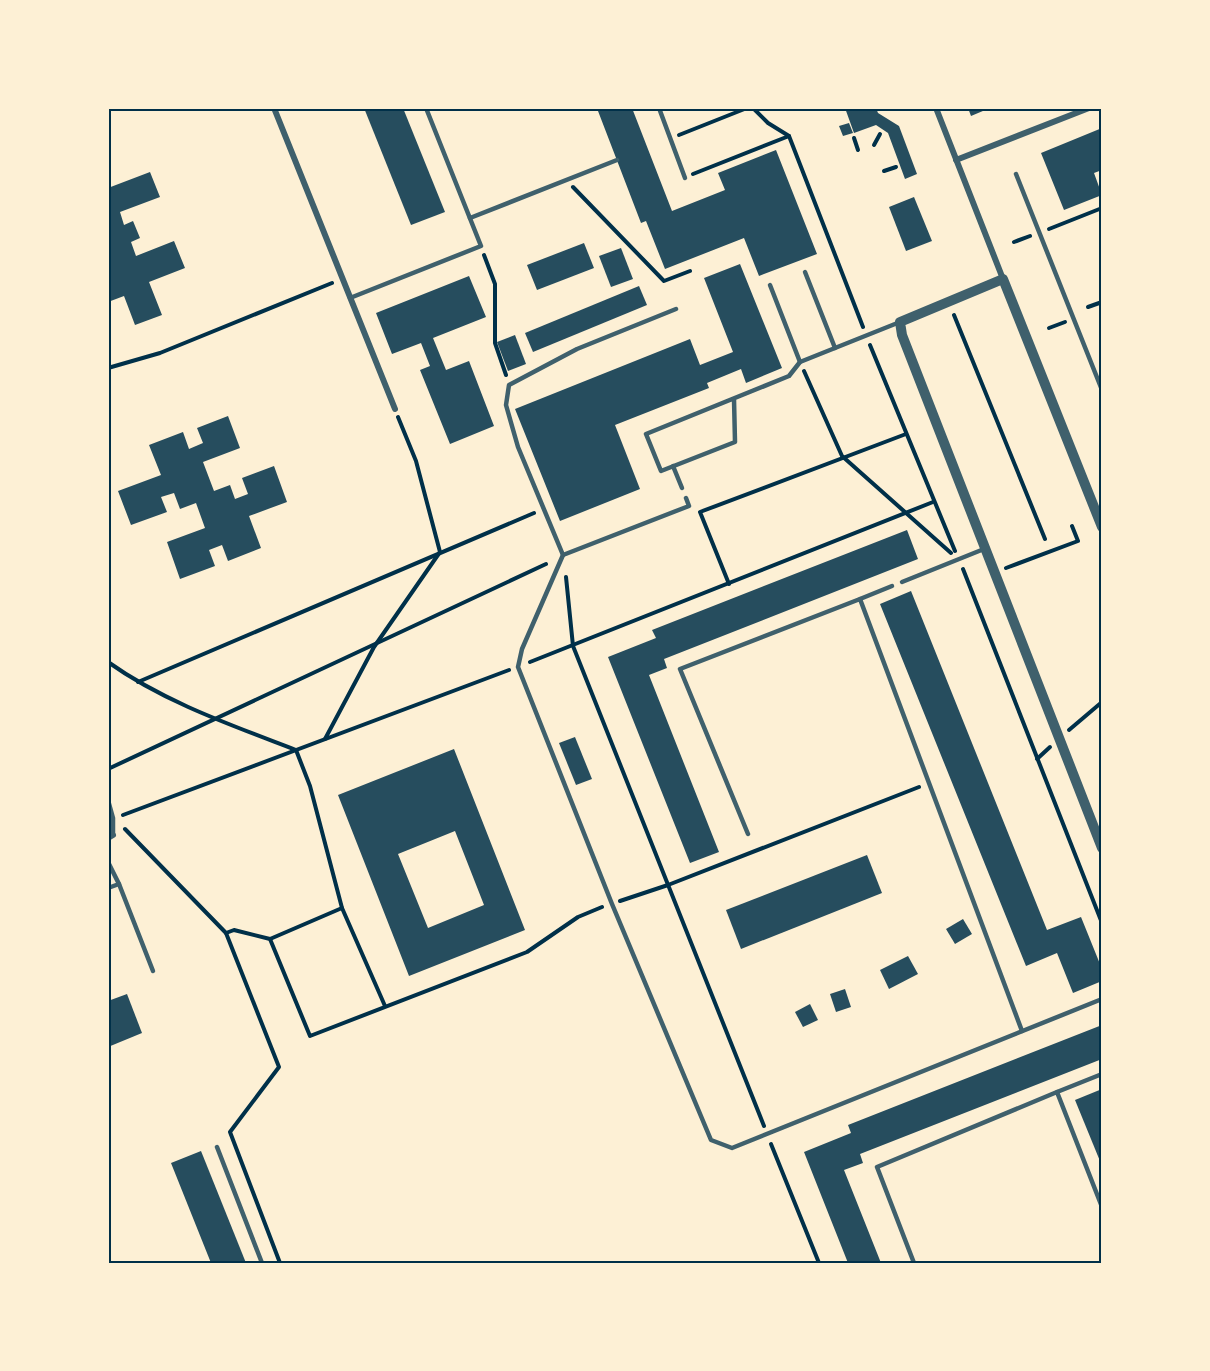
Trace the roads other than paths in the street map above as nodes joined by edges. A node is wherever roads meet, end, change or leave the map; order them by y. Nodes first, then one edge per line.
1 (274, 108) edge
2 (426, 108) edge
3 (659, 108) edge
4 (936, 108) edge
5 (1089, 108) edge
6 (617, 160) dead end
7 (956, 160) junction
8 (1016, 174) dead end
9 (686, 177) road end
10 (470, 218) junction
11 (805, 272) dead end
12 (1003, 279) junction
13 (770, 285) dead end
14 (350, 298) junction
15 (676, 309) dead end
16 (900, 322) junction
17 (835, 348) junction
18 (800, 362) junction
19 (1102, 390) edge
20 (734, 399) junction
21 (395, 409) road end
22 (673, 466) junction
23 (682, 488) dead end
24 (686, 498) dead end
25 (1102, 527) edge
26 (984, 549) junction
27 (563, 555) junction
28 (902, 582) dead end
29 (892, 586) dead end
30 (860, 599) junction
31 (108, 800) edge
32 (748, 834) dead end
33 (110, 836) edge
34 (1102, 848) edge
35 (108, 862) edge
36 (118, 884) junction
37 (108, 888) edge
38 (153, 970) dead end
39 (1102, 999) edge
40 (1022, 1031) junction
41 (1102, 1074) edge
42 (1057, 1092) junction
43 (217, 1148) dead end
44 (1102, 1207) edge
45 (262, 1263) edge
46 (914, 1263) edge

1 - 14 street
2 - 10 lane
3 - 9 lane
4 - 7 street
5 - 7 street
6 - 10 lane
7 - 12 street
8 - 19 lane
10 - 14 lane
11 - 17 lane
12 - 16 street
12 - 25 street
13 - 18 lane
14 - 21 street
15 - 27 lane
16 - 17 lane
16 - 26 street
17 - 18 lane
18 - 20 lane
20 - 22 lane
20 - 22 lane
22 - 23 lane
24 - 27 lane
26 - 28 lane
26 - 34 street
27 - 40 lane
29 - 30 lane
30 - 32 lane
30 - 40 lane
31 - 33 lane
35 - 36 lane
36 - 37 lane
36 - 38 lane
39 - 40 lane
41 - 42 lane
42 - 44 lane
42 - 46 lane
43 - 45 lane

